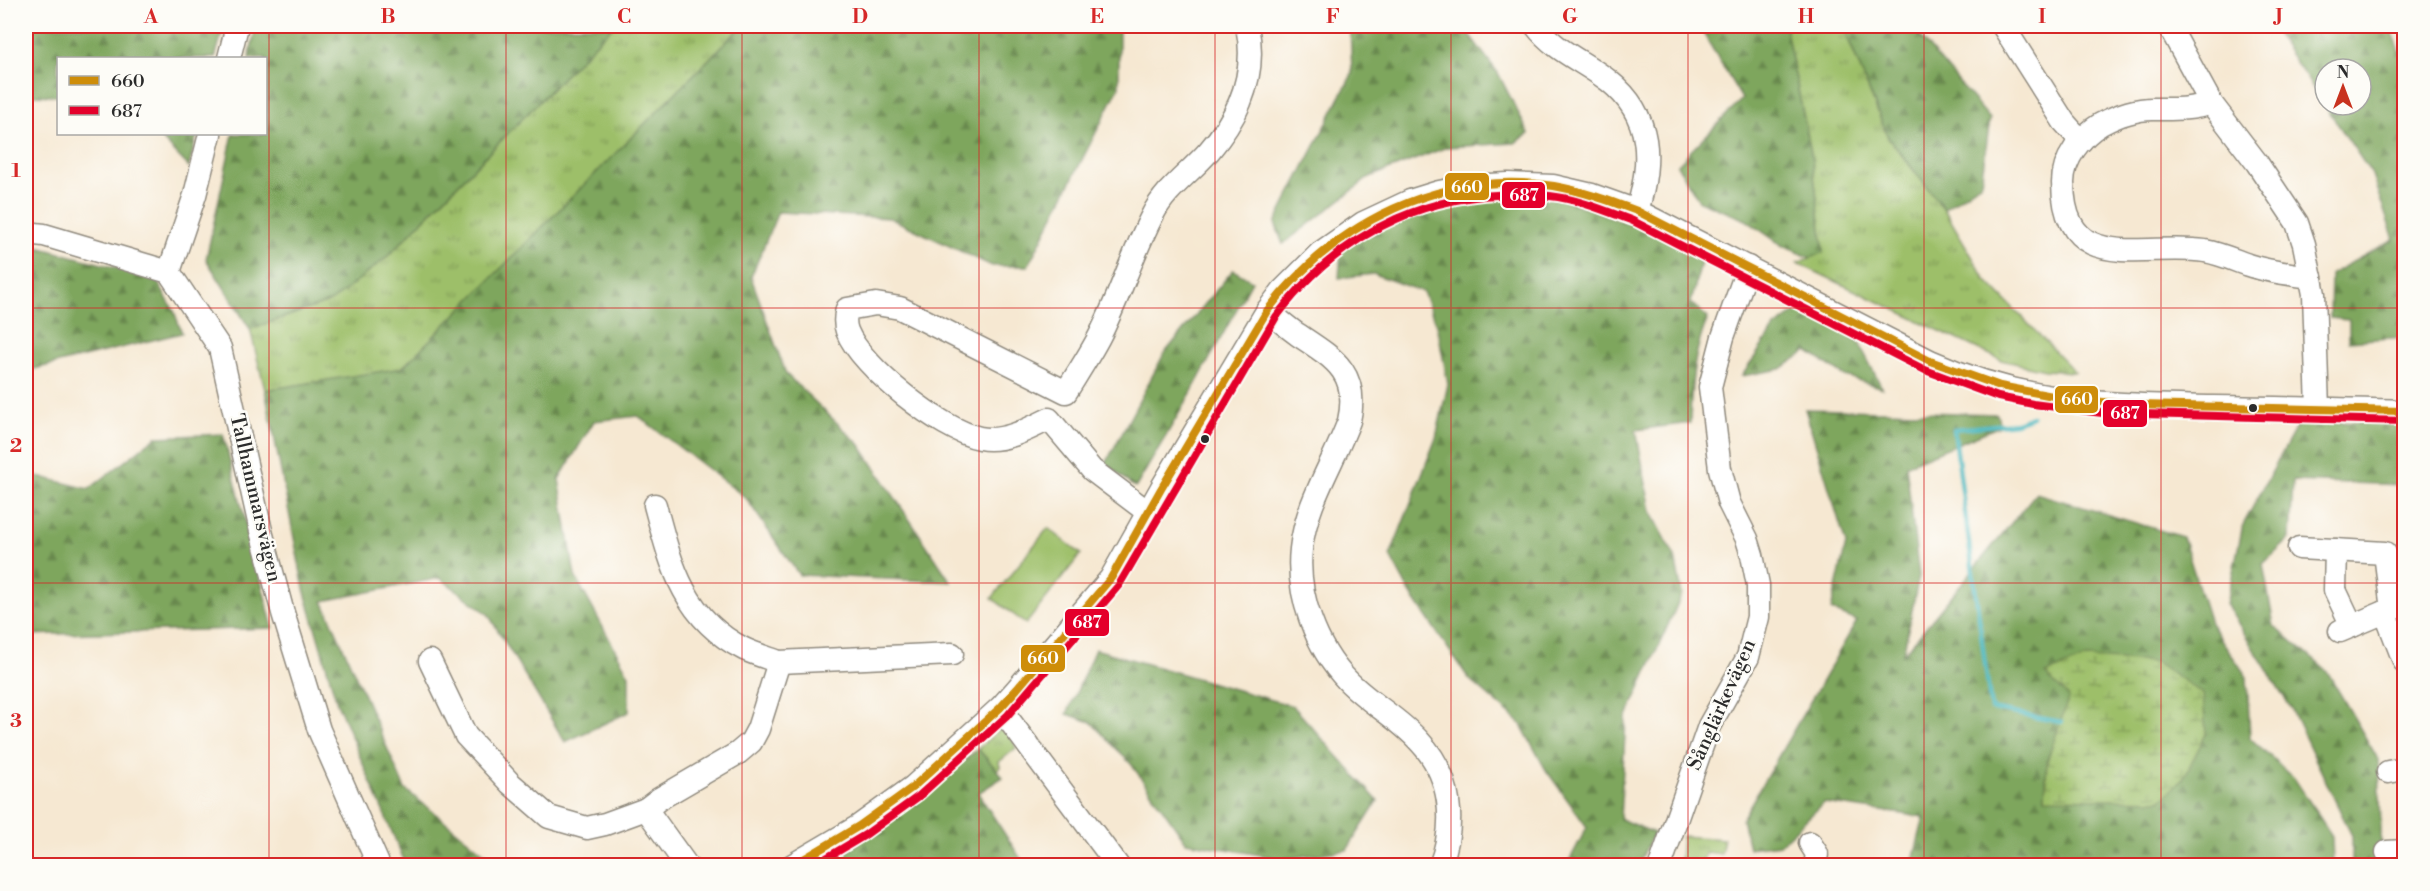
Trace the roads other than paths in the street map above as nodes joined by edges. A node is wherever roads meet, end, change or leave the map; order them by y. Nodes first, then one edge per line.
1 (237, 26) edge
2 (1247, 26) edge
3 (1536, 26) edge
4 (2002, 26) edge
5 (2169, 26) edge
6 (229, 57) edge
7 (2211, 103) junction
8 (210, 135) edge
9 (2081, 141) junction
10 (1637, 211) junction
11 (26, 233) edge
12 (1748, 267) junction
13 (169, 272) junction
14 (2311, 277) junction
15 (1267, 311) junction
16 (1066, 392) junction
17 (2318, 409) junction
18 (2404, 411) edge
19 (1049, 419) junction
20 (655, 506) dead end
21 (1149, 513) junction
22 (2299, 548) dead end
23 (2336, 550) junction
24 (2394, 609) edge
25 (941, 658) dead end
26 (430, 661) dead end
27 (2404, 661) edge
28 (779, 662) junction
29 (1000, 708) junction
30 (646, 809) junction
31 (1810, 843) dead end
32 (379, 866) edge
33 (687, 866) edge
34 (791, 866) edge
35 (1118, 866) edge
36 (1440, 866) edge
37 (1660, 866) edge
38 (1815, 866) edge

1 - 6 street
2 - 16 street
3 - 10 street
4 - 9 street
5 - 7 street
7 - 9 street
7 - 14 street
8 - 13 street
9 - 14 street
10 - 12 street
10 - 15 street
11 - 13 street
12 - 17 street
12 - 37 street, Sånglärkevägen
13 - 32 street, Tallhammarsvägen
14 - 17 street
15 - 21 street
15 - 36 street
16 - 19 street
16 - 19 street
17 - 18 street
19 - 21 street
20 - 28 street
21 - 29 street
22 - 23 street
23 - 24 street
23 - 24 street
24 - 27 street
25 - 28 street
26 - 30 street
28 - 30 street
29 - 34 street
29 - 35 street
30 - 33 street
31 - 38 street

